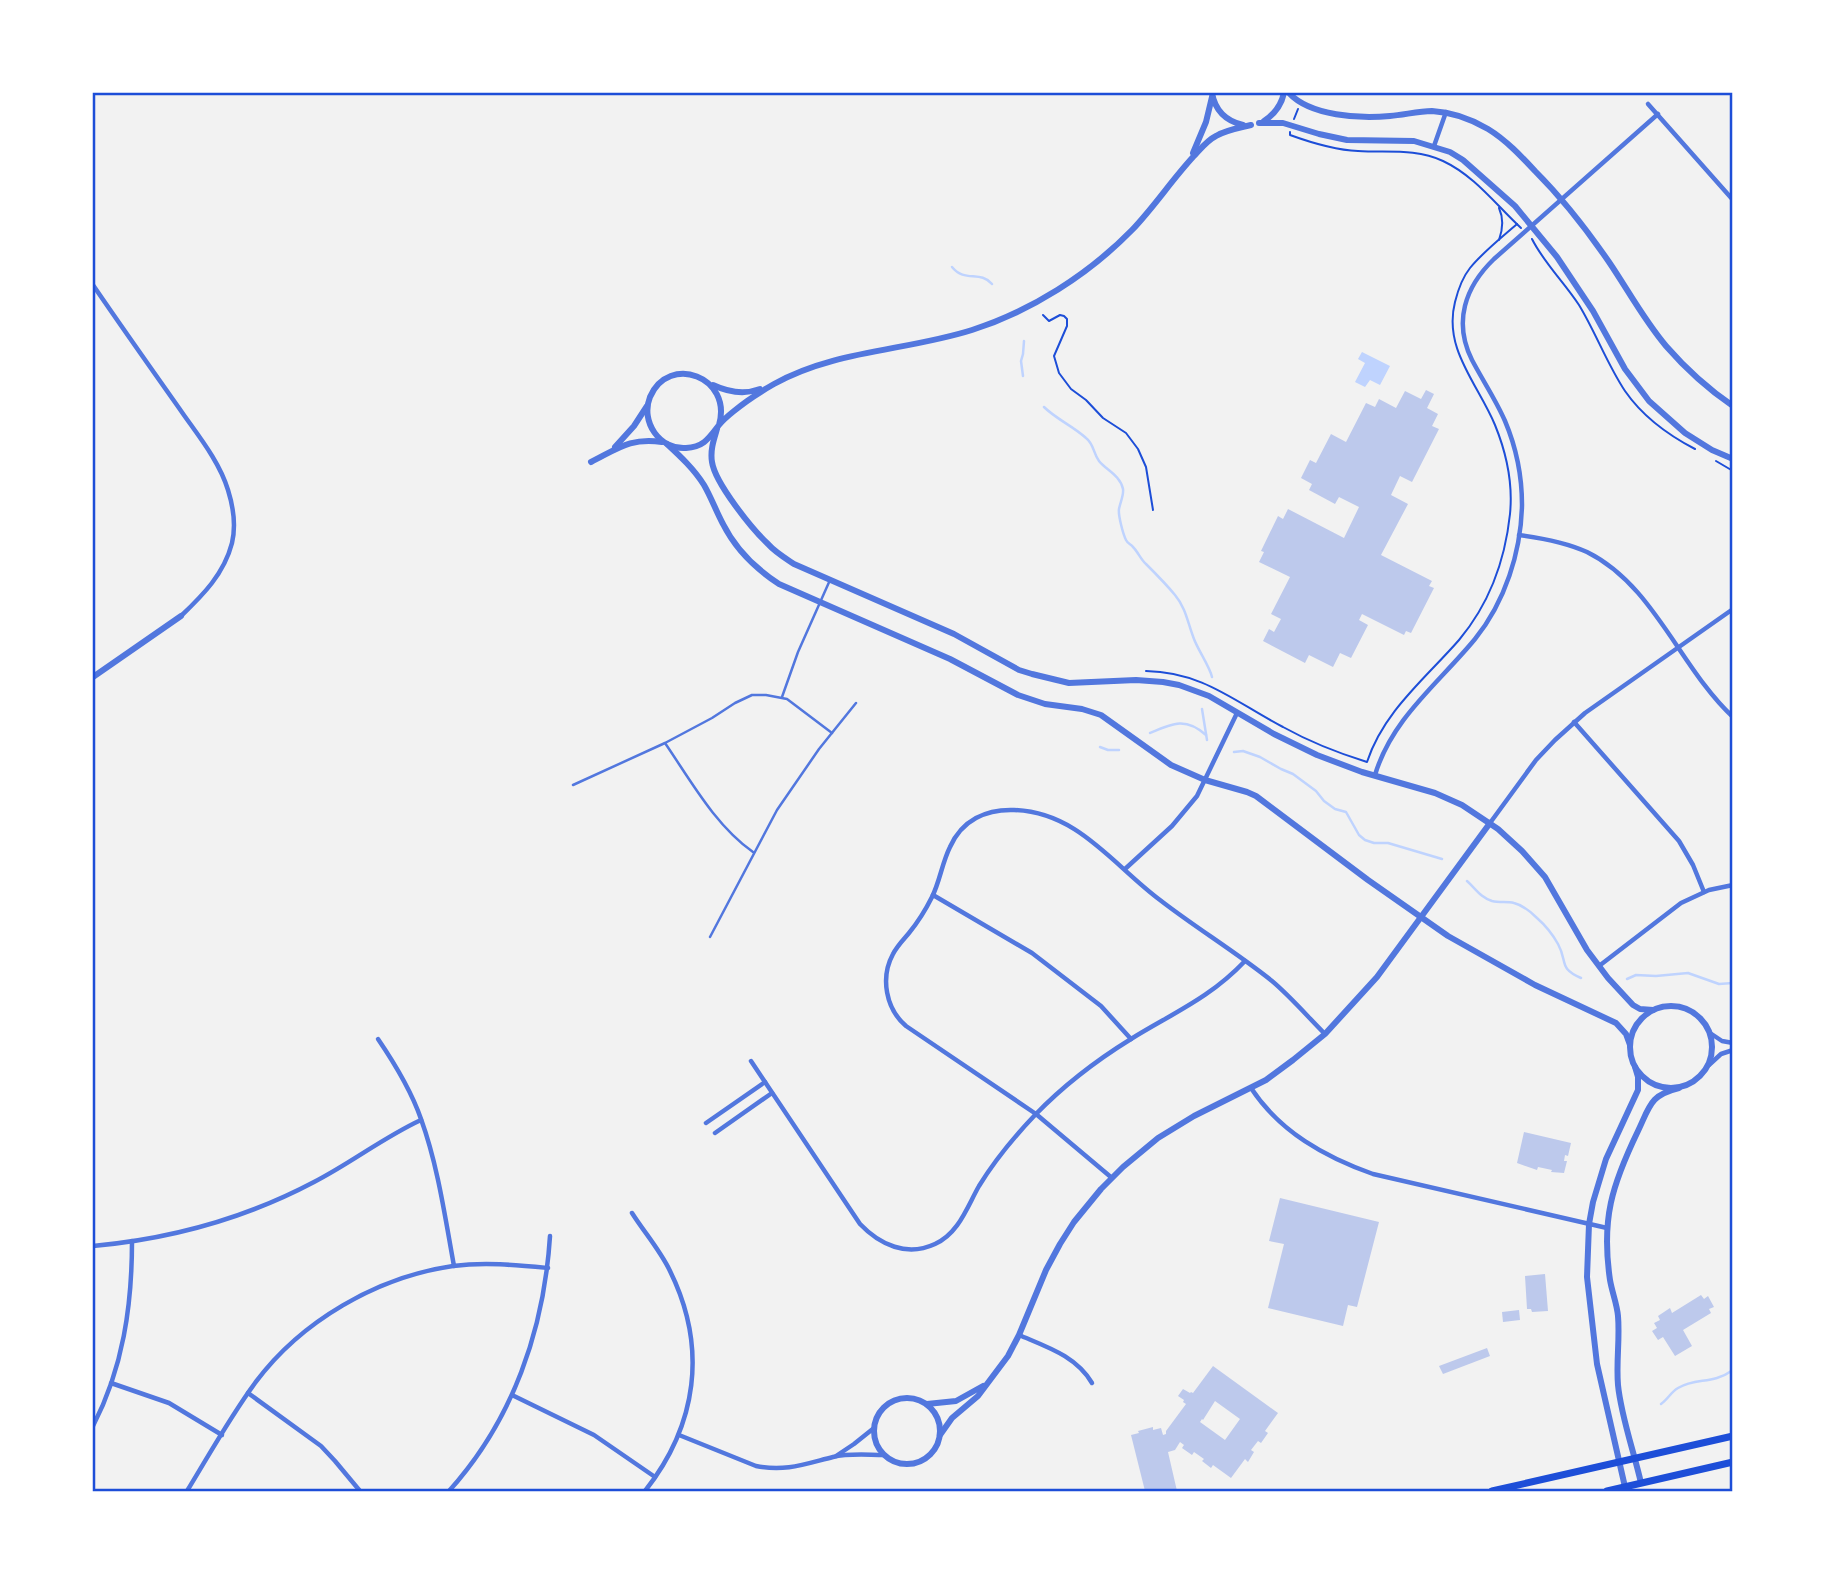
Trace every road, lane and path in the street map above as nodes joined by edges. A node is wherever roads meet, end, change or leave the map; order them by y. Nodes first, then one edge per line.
1 (1287, 93) edge
2 (1212, 94) edge
3 (1301, 103) junction
4 (1648, 104) dead end
5 (1446, 113) junction
6 (1658, 114) junction
7 (1255, 124) junction
8 (1292, 126) junction
9 (1434, 146) junction
10 (1184, 167) junction
11 (1562, 199) junction
12 (1733, 200) edge
13 (1497, 204) junction
14 (1532, 226) junction
15 (93, 285) edge
16 (1043, 316) dead end
17 (1464, 367) dead end
18 (707, 382) junction
19 (775, 384) junction
20 (648, 403) junction
21 (1733, 406) edge
22 (718, 427) junction
23 (665, 443) junction
24 (611, 450) junction
25 (1733, 459) edge
26 (591, 462) dead end
27 (1153, 510) dead end
28 (1519, 535) junction
29 (830, 580) junction
30 (821, 603) junction
31 (1733, 608) edge
32 (181, 617) joint
33 (1678, 648) junction
34 (1146, 671) dead end
35 (93, 677) edge
36 (782, 697) junction
37 (856, 703) dead end
38 (1238, 711) junction
39 (1733, 717) edge
40 (1574, 722) junction
41 (832, 733) junction
42 (666, 743) junction
43 (1375, 775) junction
44 (1205, 780) junction
45 (573, 785) dead end
46 (1490, 822) junction
47 (753, 852) junction
48 (1125, 869) junction
49 (1733, 885) edge
50 (1704, 892) junction
51 (933, 895) junction
52 (1422, 917) junction
53 (710, 937) dead end
54 (1245, 961) junction
55 (1599, 966) junction
56 (1653, 1010) junction
57 (1710, 1033) junction
58 (1325, 1034) junction
59 (377, 1039) dead end
60 (1131, 1039) junction
61 (1733, 1043) edge
62 (1630, 1045) junction
63 (1733, 1050) edge
64 (751, 1061) dead end
65 (1709, 1065) junction
66 (1635, 1068) junction
67 (765, 1082) junction
68 (1251, 1088) junction
69 (1679, 1088) junction
70 (772, 1093) junction
71 (1036, 1114) junction
72 (421, 1120) junction
73 (706, 1123) dead end
74 (715, 1133) dead end
75 (1112, 1178) junction
76 (632, 1213) dead end
77 (1589, 1224) junction
78 (1607, 1228) junction
79 (550, 1236) dead end
80 (132, 1241) junction
81 (93, 1246) edge
82 (454, 1266) junction
83 (548, 1268) junction
84 (1019, 1335) junction
85 (111, 1383) junction
86 (1091, 1384) dead end
87 (985, 1385) junction
88 (248, 1393) junction
89 (512, 1395) junction
90 (926, 1404) junction
91 (93, 1426) edge
92 (874, 1427) junction
93 (222, 1435) junction
94 (679, 1435) junction
95 (940, 1435) junction
96 (1733, 1436) edge
97 (884, 1455) junction
98 (835, 1457) junction
99 (1635, 1458) junction
100 (1619, 1462) junction
101 (1733, 1462) edge
102 (655, 1477) junction
103 (1642, 1483) junction
104 (1625, 1487) junction
105 (187, 1491) edge
106 (360, 1491) edge
107 (449, 1491) edge
108 (645, 1491) edge
109 (1492, 1491) edge
110 (1607, 1491) edge

1 - 3 street
1 - 7 street
2 - 7 street
2 - 10 street
3 - 5 street
3 - 8 path
4 - 6 street
5 - 9 street
5 - 11 street
6 - 11 street
6 - 12 street
7 - 8 street
7 - 10 street
8 - 9 street
8 - 13 path
9 - 14 street
10 - 19 street
11 - 14 street
11 - 21 street
13 - 13 path
14 - 25 street
14 - 28 street
15 - 32 street
16 - 27 path
17 - 34 path
18 - 19 street
18 - 20 street
18 - 22 street
19 - 22 street
20 - 23 street
20 - 24 street
22 - 23 street
22 - 29 street
23 - 24 street
23 - 30 street
24 - 26 street
28 - 33 street
28 - 43 street
29 - 30 lane
29 - 38 street
30 - 36 lane
30 - 44 street
31 - 33 street
32 - 35 street
33 - 39 street
33 - 40 street
36 - 41 lane
36 - 42 lane
37 - 41 lane
38 - 43 street
38 - 44 street
40 - 46 street
40 - 50 street
41 - 47 lane
42 - 45 lane
42 - 47 lane
43 - 46 street
44 - 48 street
44 - 52 street
46 - 52 street
46 - 55 street
47 - 53 lane
48 - 51 street
48 - 54 street
49 - 50 street
50 - 55 street
51 - 60 street
51 - 71 street
52 - 58 street
52 - 62 street
54 - 58 street
54 - 60 street
55 - 56 street
56 - 57 street
56 - 62 street
57 - 61 street
57 - 65 street
58 - 68 street
59 - 72 street
60 - 71 street
62 - 66 street
63 - 65 street
64 - 67 street
65 - 69 street
66 - 69 street
66 - 77 street
67 - 70 street
67 - 73 street
68 - 75 street
68 - 77 street
69 - 78 street
70 - 71 street
70 - 74 street
71 - 75 street
72 - 80 street
72 - 82 street
75 - 84 street
76 - 94 street
77 - 78 street
77 - 100 street
78 - 99 street
79 - 83 street
80 - 81 street
80 - 85 street
82 - 83 street
82 - 88 street
83 - 89 street
84 - 86 street
84 - 87 street
85 - 91 street
85 - 93 street
87 - 90 street
87 - 95 street
88 - 93 street
88 - 106 street
89 - 102 street
89 - 107 street
90 - 92 street
90 - 95 street
92 - 97 street
92 - 98 street
93 - 105 street
94 - 98 street
94 - 102 street
95 - 97 street
96 - 99 main road
97 - 98 street
99 - 100 main road
99 - 103 street
100 - 104 street
100 - 109 main road
101 - 103 main road
102 - 108 street
103 - 104 main road
104 - 110 main road

